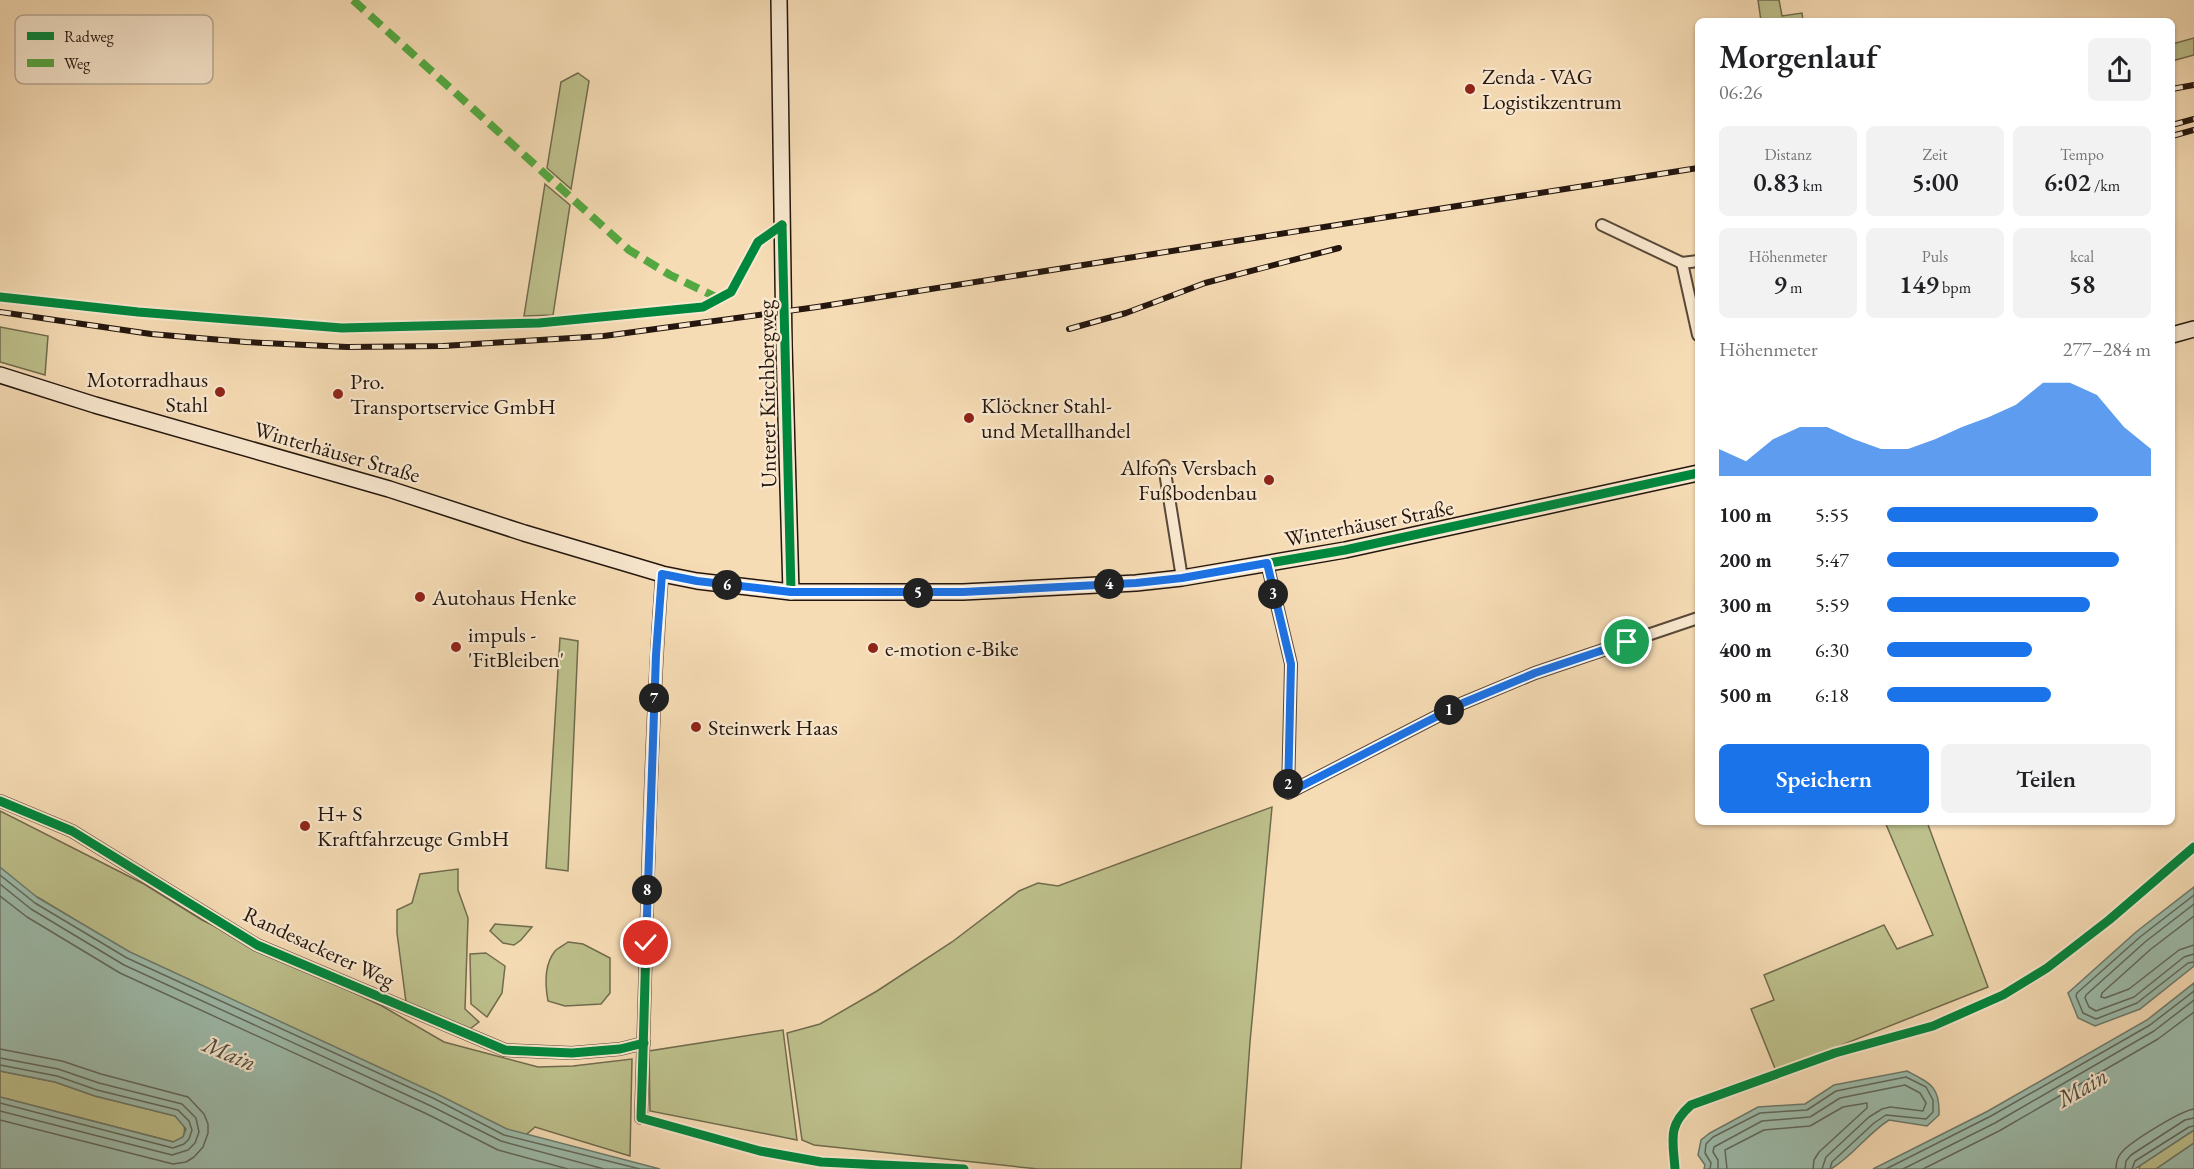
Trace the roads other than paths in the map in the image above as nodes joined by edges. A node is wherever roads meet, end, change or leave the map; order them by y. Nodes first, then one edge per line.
1 (779, 0) edge
2 (1602, 225) dead end
3 (1695, 261) edge
4 (1682, 263) junction
5 (1695, 322) edge
6 (2194, 329) edge
7 (2175, 334) edge
8 (0, 375) edge
9 (1164, 466) dead end
10 (1695, 474) edge
11 (1267, 563) junction
12 (662, 574) junction
13 (1182, 578) junction
14 (791, 592) junction
15 (1695, 619) edge
16 (0, 801) edge
17 (644, 1043) junction
18 (641, 1118) dead end

1 - 14 main road, Unterer Kirchbergweg
2 - 4 street
3 - 4 street
4 - 5 street
6 - 7 main road
8 - 12 main road, Winterhäuser Straße
9 - 13 street
10 - 11 main road, Winterhäuser Straße
11 - 13 main road, Winterhäuser Straße
11 - 15 street, Winterhäuser Straße
12 - 14 main road, Winterhäuser Straße
12 - 17 street
13 - 14 main road, Winterhäuser Straße
16 - 17 street, Randesackerer Weg
17 - 18 street

